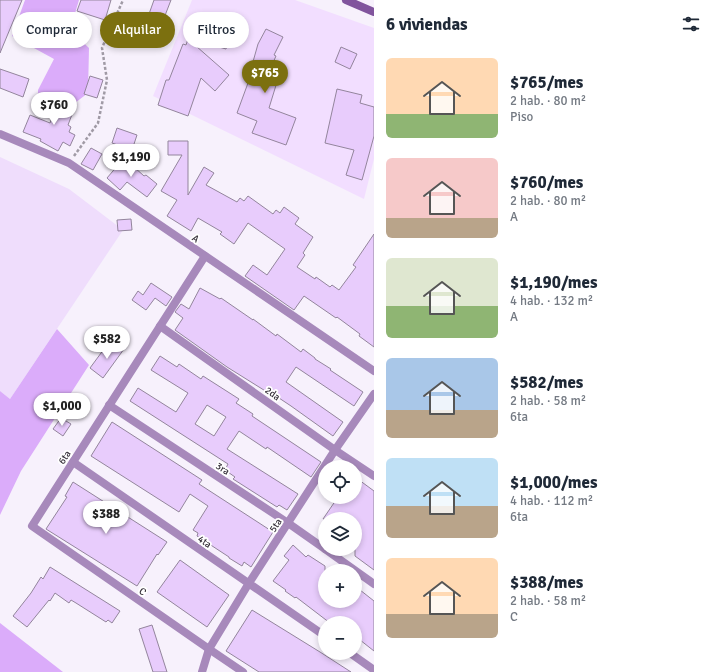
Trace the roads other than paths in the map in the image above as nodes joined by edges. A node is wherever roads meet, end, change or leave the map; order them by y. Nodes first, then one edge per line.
1 (346, 0) edge
2 (374, 12) edge
3 (0, 134) edge
4 (205, 256) junction
5 (160, 326) junction
6 (374, 371) edge
7 (374, 394) edge
8 (109, 405) junction
9 (336, 450) junction
10 (73, 462) junction
11 (374, 476) edge
12 (288, 523) junction
13 (32, 526) joint
14 (318, 544) edge
15 (335, 556) edge
16 (249, 583) junction
17 (374, 584) edge
18 (318, 631) edge
19 (209, 649) junction
20 (360, 660) edge
21 (374, 670) edge
22 (202, 672) edge
23 (243, 672) edge

1 - 2 main road
3 - 4 street, A
4 - 5 street, 6ta
4 - 6 street, A
5 - 8 street, 6ta
5 - 9 street, 2da
7 - 9 street, 5ta
8 - 10 street, 6ta
8 - 12 street, 3ra
9 - 11 street, 2da
9 - 12 street, 5ta
10 - 13 street, 6ta
10 - 16 street, 4ta
12 - 14 street, 3ra
12 - 16 street, 5ta
13 - 19 street, C
15 - 17 street, 3ra
16 - 18 street, 4ta
16 - 19 street, 5ta
19 - 22 street, 5ta
19 - 23 street, C
20 - 21 street

